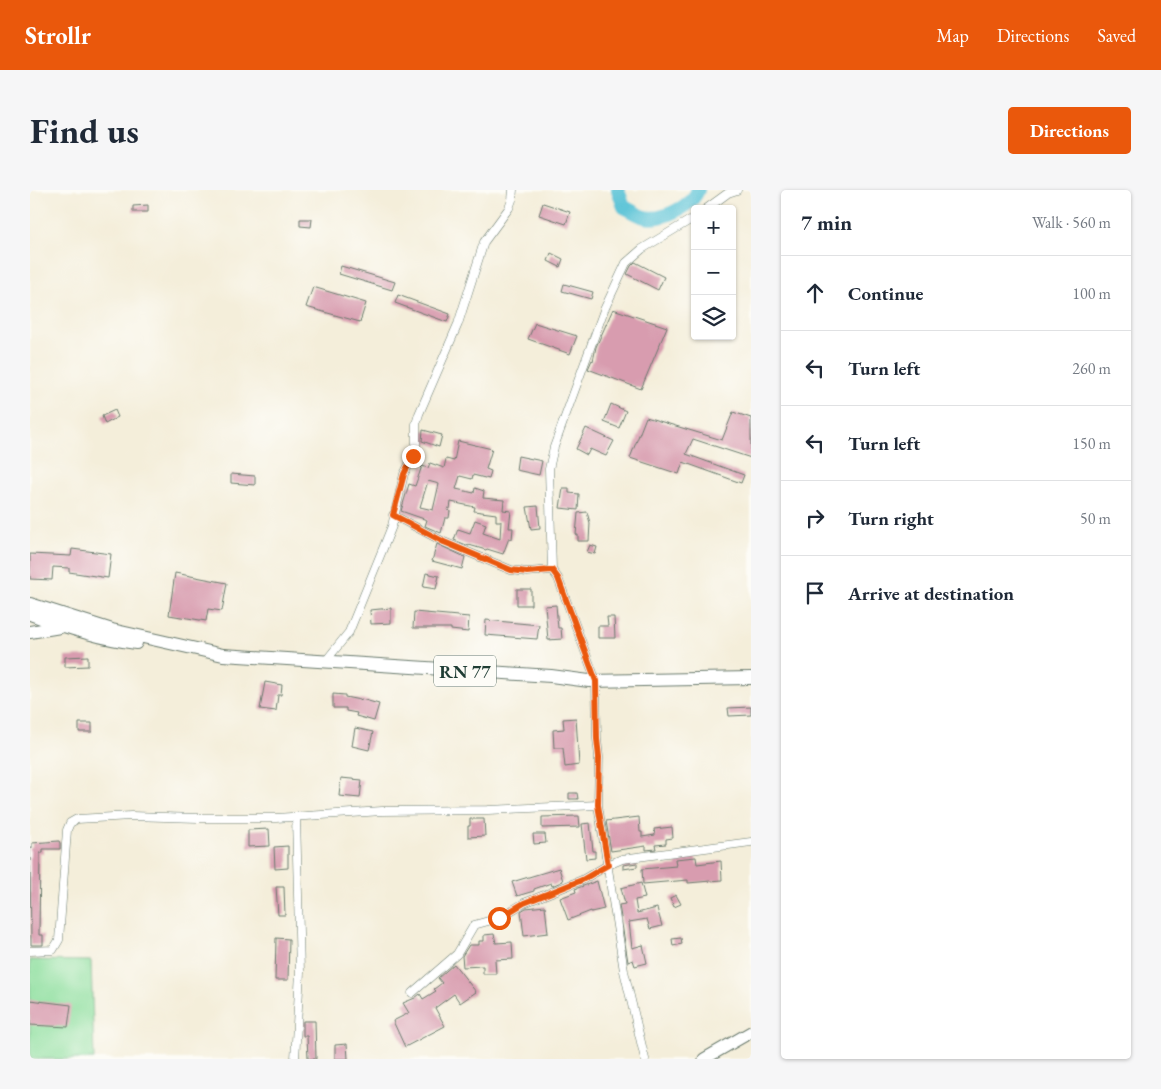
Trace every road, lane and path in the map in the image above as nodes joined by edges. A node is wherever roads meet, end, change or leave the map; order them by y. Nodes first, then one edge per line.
1 (513, 190) edge
2 (737, 190) edge
3 (712, 205) edge
4 (691, 219) edge
5 (393, 515) junction
6 (552, 570) junction
7 (30, 604) edge
8 (30, 614) edge
9 (64, 626) junction
10 (30, 632) edge
11 (181, 647) junction
12 (325, 662) junction
13 (751, 678) edge
14 (596, 681) junction
15 (598, 805) junction
16 (296, 817) junction
17 (751, 842) edge
18 (608, 865) junction
19 (30, 951) edge
20 (412, 993) dead end
21 (751, 1032) edge
22 (295, 1059) edge
23 (645, 1059) edge
24 (704, 1059) edge

1 - 5 street
2 - 3 street
4 - 6 street
5 - 6 street
5 - 12 street
6 - 14 street
7 - 11 main road, RN 77
8 - 9 main road, RN 77
9 - 10 main road
9 - 11 main road, RN 77
11 - 12 main road, RN 77
12 - 14 main road, RN 77
13 - 14 main road, RN 77
14 - 15 street
15 - 16 street
15 - 18 street
16 - 19 street
16 - 22 street
17 - 18 street
18 - 20 street
18 - 23 street
21 - 24 main road

